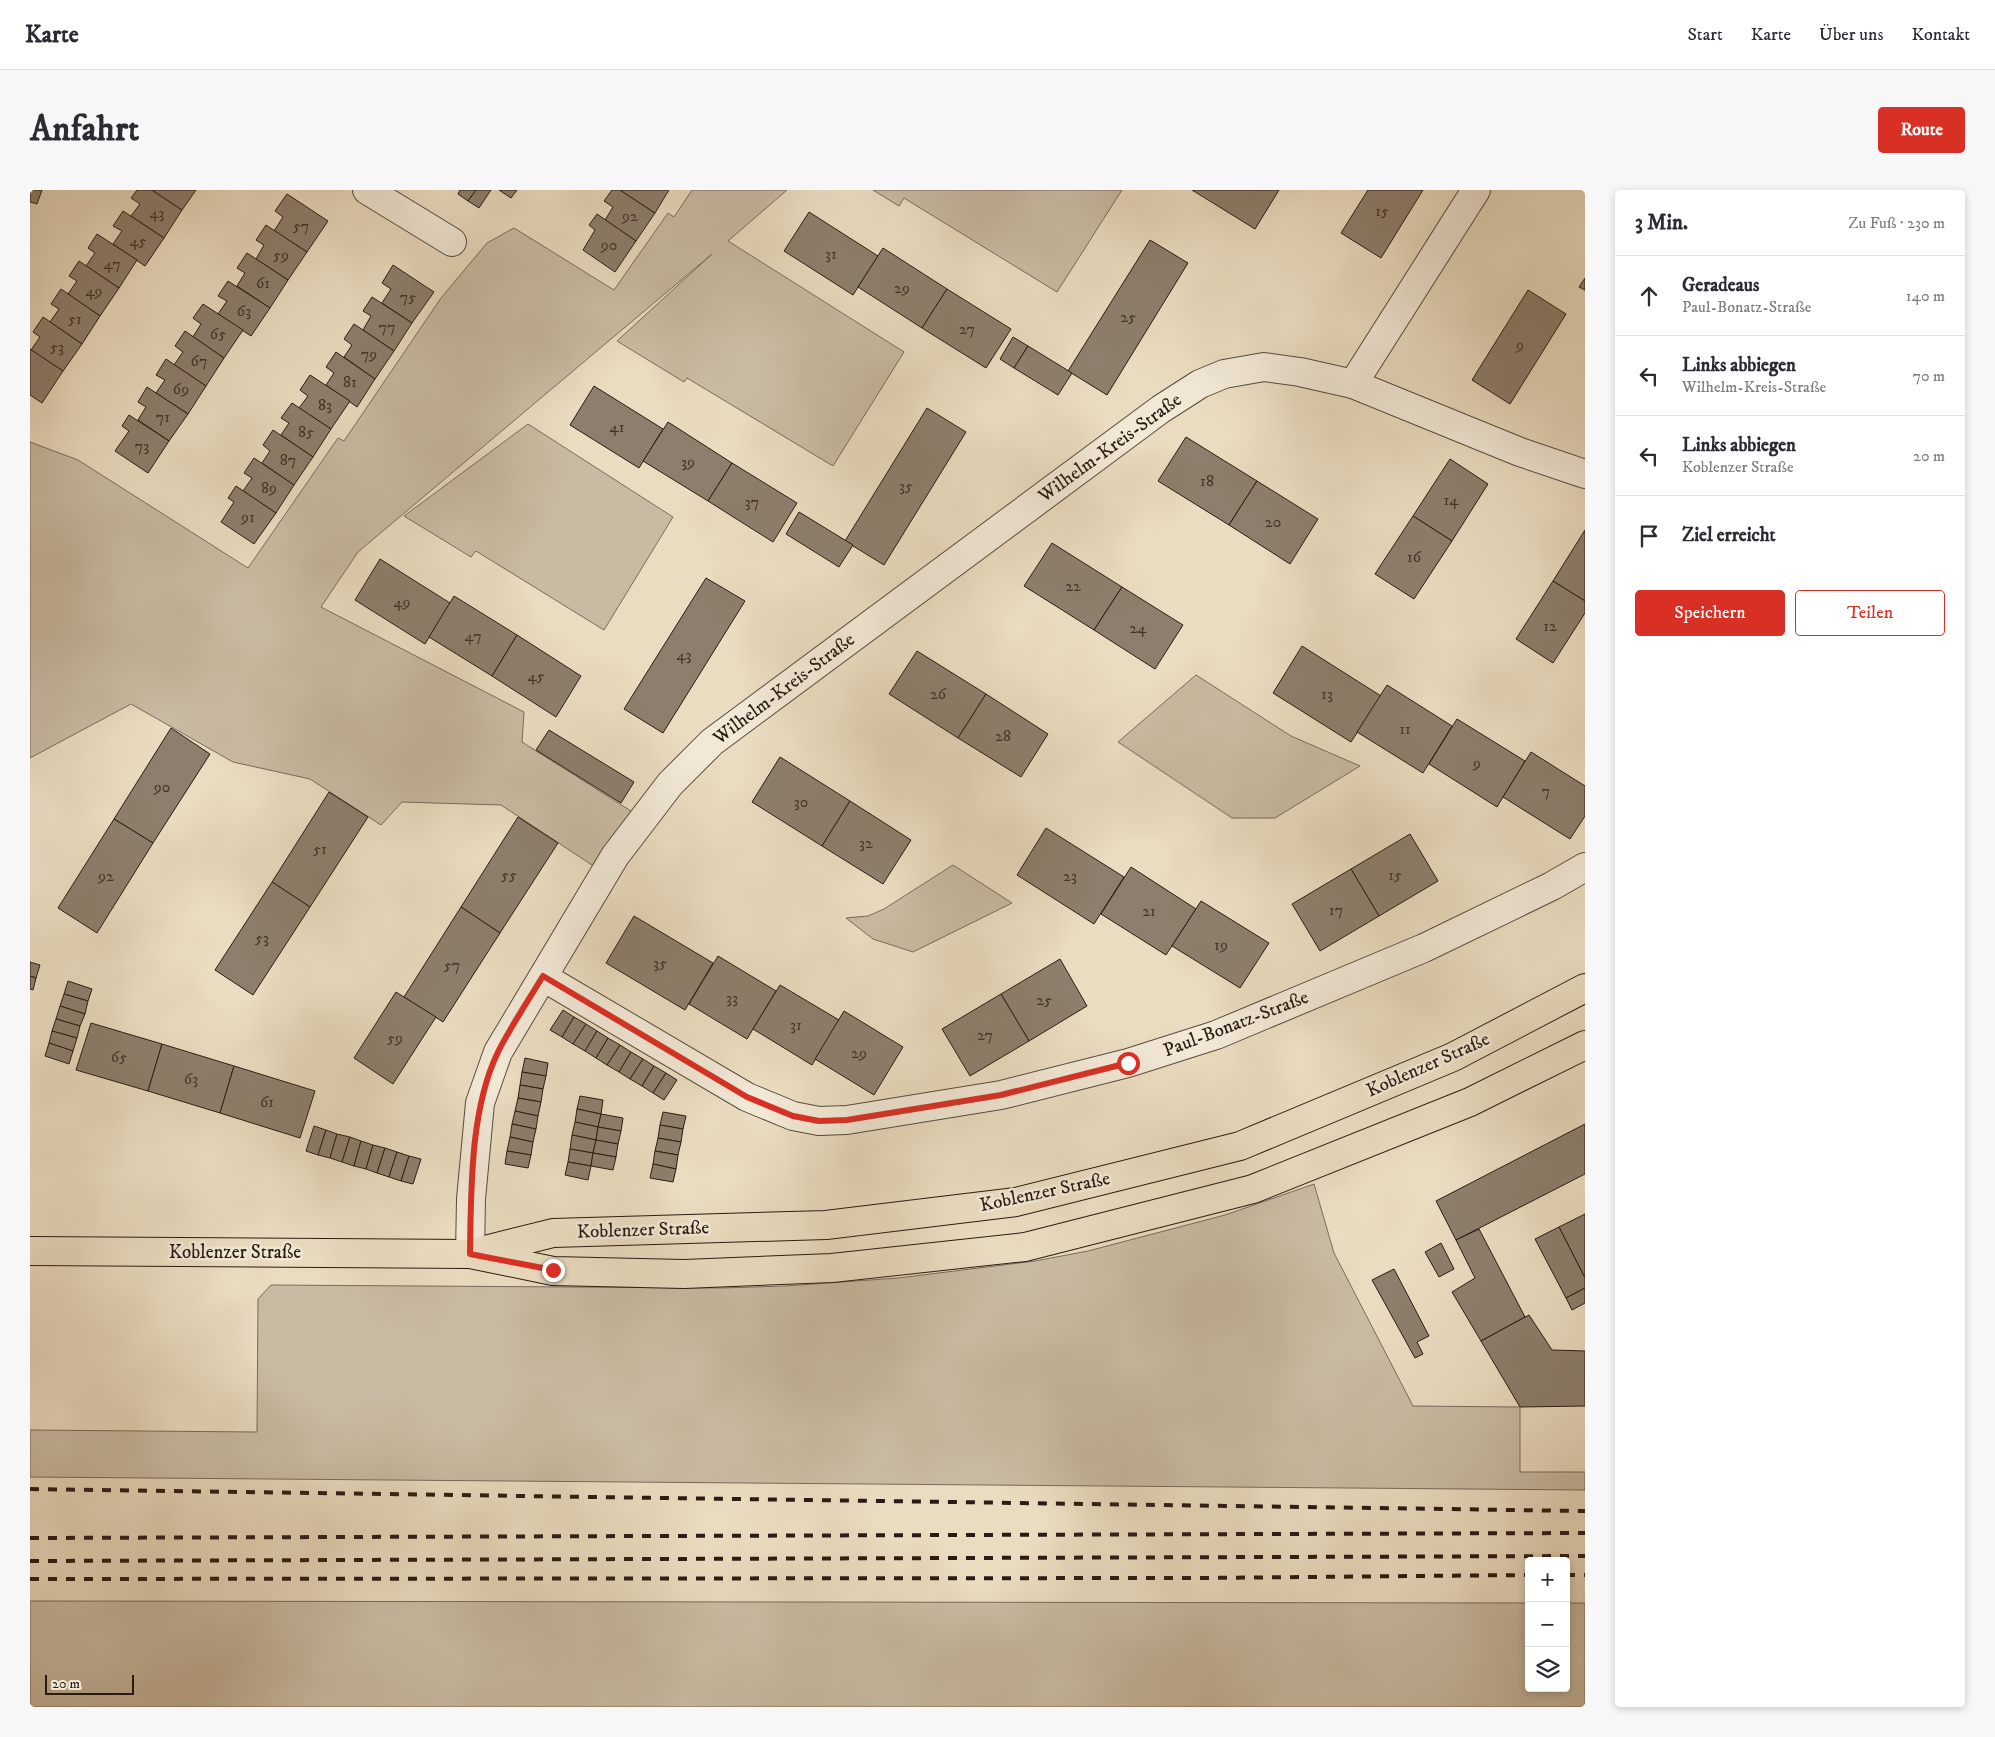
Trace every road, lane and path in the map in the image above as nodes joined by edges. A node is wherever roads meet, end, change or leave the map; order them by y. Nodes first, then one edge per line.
1 (367, 190) edge
2 (1476, 190) edge
3 (452, 242) dead end
4 (1353, 384) junction
5 (1585, 474) edge
6 (1585, 867) edge
7 (543, 976) junction
8 (1585, 988) edge
9 (1585, 1045) edge
10 (30, 1251) edge
11 (470, 1254) junction

1 - 3 street
2 - 4 street
4 - 5 street, Wilhelm-Kreis-Straße
4 - 7 street, Wilhelm-Kreis-Straße
6 - 7 street, Paul-Bonatz-Straße
7 - 11 street, Wilhelm-Kreis-Straße
8 - 11 main road, Koblenzer Straße
9 - 11 main road, Koblenzer Straße
10 - 11 main road, Koblenzer Straße

